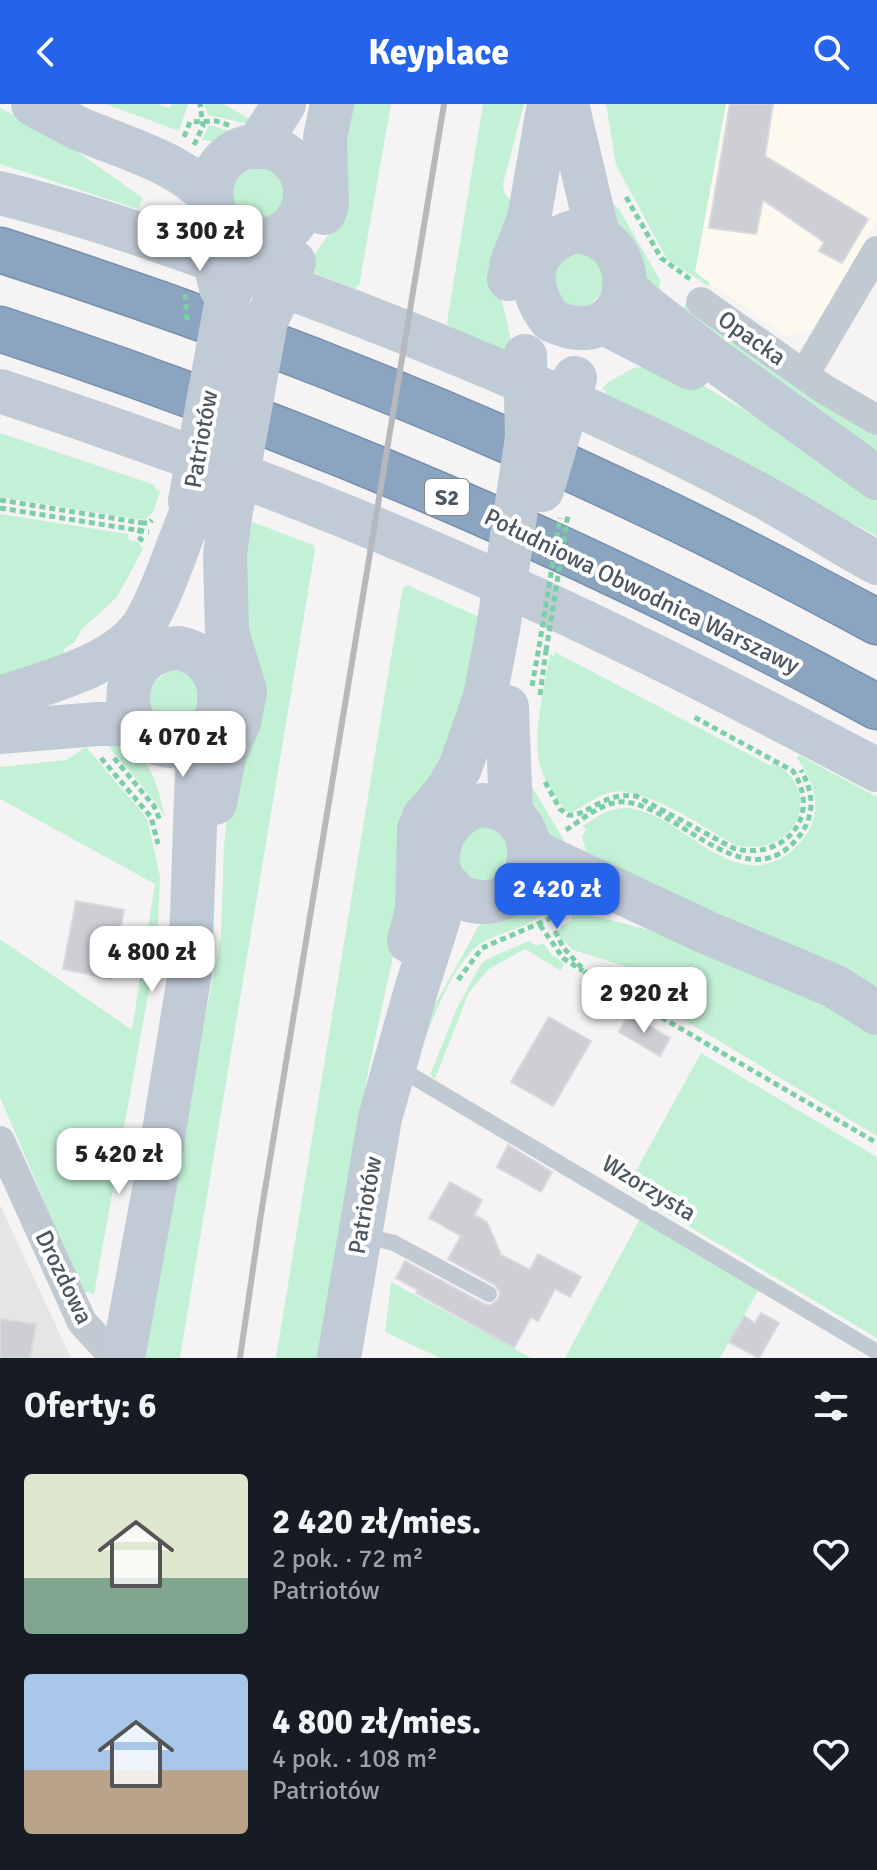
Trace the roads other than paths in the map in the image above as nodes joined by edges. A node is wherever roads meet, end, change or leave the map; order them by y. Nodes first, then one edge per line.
1 (33, 104) edge
2 (284, 104) edge
3 (312, 104) edge
4 (332, 104) edge
5 (549, 104) edge
6 (559, 104) edge
7 (567, 104) edge
8 (78, 115) edge
9 (260, 155) junction
10 (0, 193) edge
11 (232, 235) junction
12 (578, 236) junction
13 (0, 250) edge
14 (877, 251) edge
15 (698, 292) road end
16 (607, 312) junction
17 (551, 320) junction
18 (0, 329) edge
19 (550, 367) junction
20 (804, 375) junction
21 (0, 391) edge
22 (877, 420) edge
23 (873, 475) edge
24 (191, 516) junction
25 (877, 563) edge
26 (877, 622) edge
27 (521, 639) junction
28 (182, 653) junction
29 (130, 680) junction
30 (0, 698) edge
31 (877, 707) edge
32 (0, 712) edge
33 (0, 732) edge
34 (137, 736) junction
35 (877, 770) edge
36 (493, 858) junction
37 (192, 948) junction
38 (877, 1013) edge
39 (397, 1060) junction
40 (0, 1141) edge
41 (359, 1234) junction
42 (489, 1294) dead end
43 (877, 1352) edge
44 (124, 1356) edge
45 (339, 1358) edge

1 - 8 main road
2 - 9 main road
3 - 9 main road
4 - 11 main road
5 - 19 main road
6 - 12 main road
7 - 12 main road
8 - 9 main road
8 - 11 main road
9 - 11 main road
9 - 11 main road
10 - 25 main road
11 - 24 main road, Patriotów, bridge
11 - 24 main road, Patriotów
12 - 16 main road
12 - 17 main road
13 - 26 highway
14 - 20 street, Opacka
15 - 20 street, Opacka
16 - 17 main road
16 - 19 main road, Patriotów
16 - 23 main road
17 - 19 main road, Patriotów
18 - 31 highway, Południowa Obwodnica Warszawy / S2
19 - 27 main road, bridge
19 - 27 main road, Patriotów, bridge
20 - 22 street, Opacka
21 - 35 main road
24 - 28 main road, Patriotów
24 - 30 main road
24 - 37 main road
27 - 36 main road, Patriotów
27 - 39 main road
28 - 29 main road
28 - 34 main road
29 - 32 main road
29 - 34 main road
33 - 34 main road
34 - 37 main road
36 - 38 main road
36 - 39 main road, Patriotów
37 - 44 main road
39 - 41 main road, Patriotów
39 - 43 lane, Wzorzysta
40 - 44 street, Drozdowa
41 - 42 lane
41 - 45 main road, Patriotów

